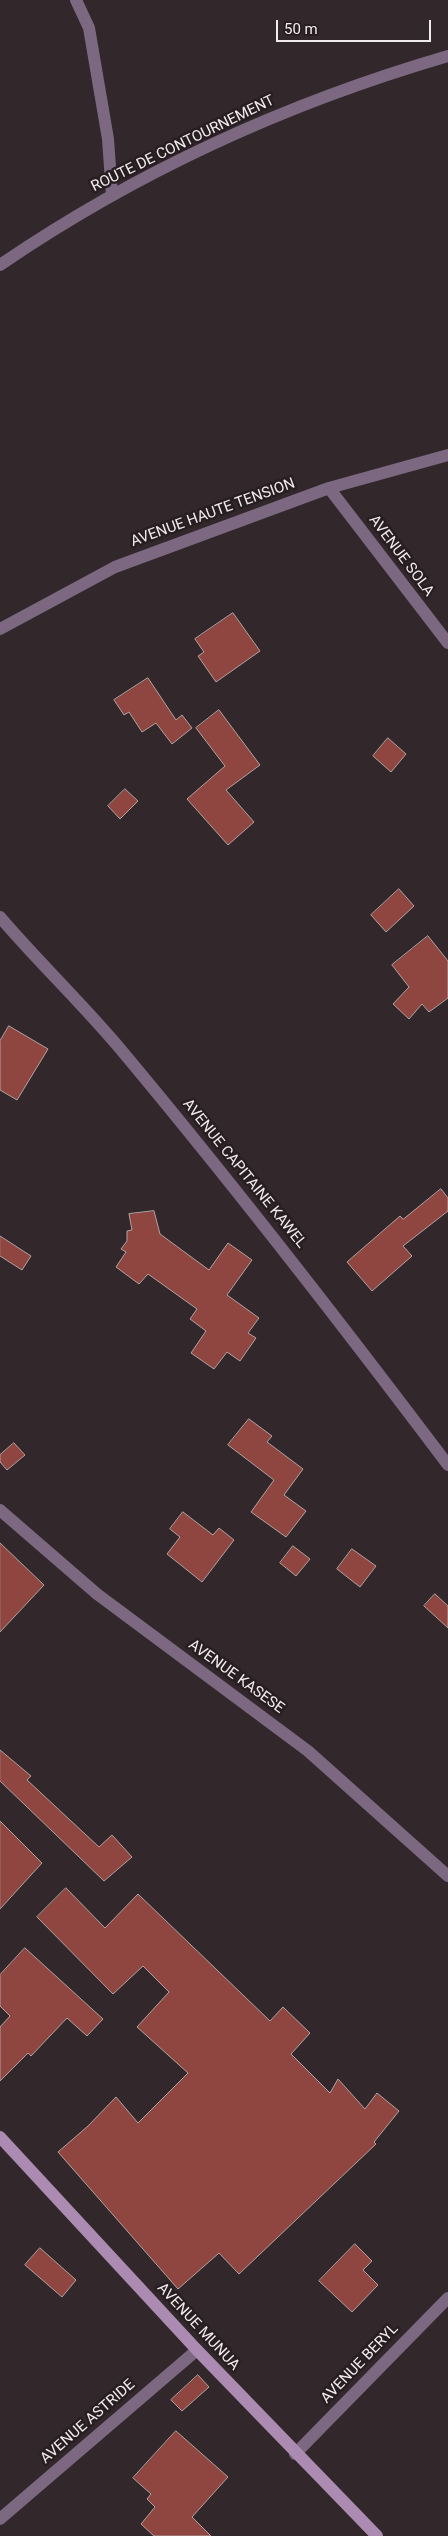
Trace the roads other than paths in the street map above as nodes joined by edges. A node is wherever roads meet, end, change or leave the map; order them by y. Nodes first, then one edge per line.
1 (76, 0) edge
2 (448, 56) edge
3 (112, 194) junction
4 (0, 265) edge
5 (448, 455) edge
6 (329, 488) junction
7 (0, 628) edge
8 (448, 643) edge
9 (0, 917) edge
10 (448, 1465) edge
11 (0, 1510) edge
12 (448, 1876) edge
13 (0, 2137) edge
14 (448, 2298) edge
15 (197, 2350) junction
16 (296, 2454) junction
17 (0, 2519) edge
18 (377, 2536) edge

1 - 3 street
2 - 3 street, ROUTE DE CONTOURNEMENT
3 - 4 street, ROUTE DE CONTOURNEMENT
5 - 6 street, AVENUE HAUTE TENSION
6 - 7 street, AVENUE HAUTE TENSION
6 - 8 street, AVENUE SOLA
9 - 10 street, AVENUE CAPITAINE KAWEL
11 - 12 street, AVENUE KASESE
13 - 15 main road, AVENUE MUNUA
14 - 16 street, AVENUE BERYL
15 - 16 main road, AVENUE MUNUA
15 - 17 street, AVENUE ASTRIDE
16 - 18 main road, AVENUE MUNUA

